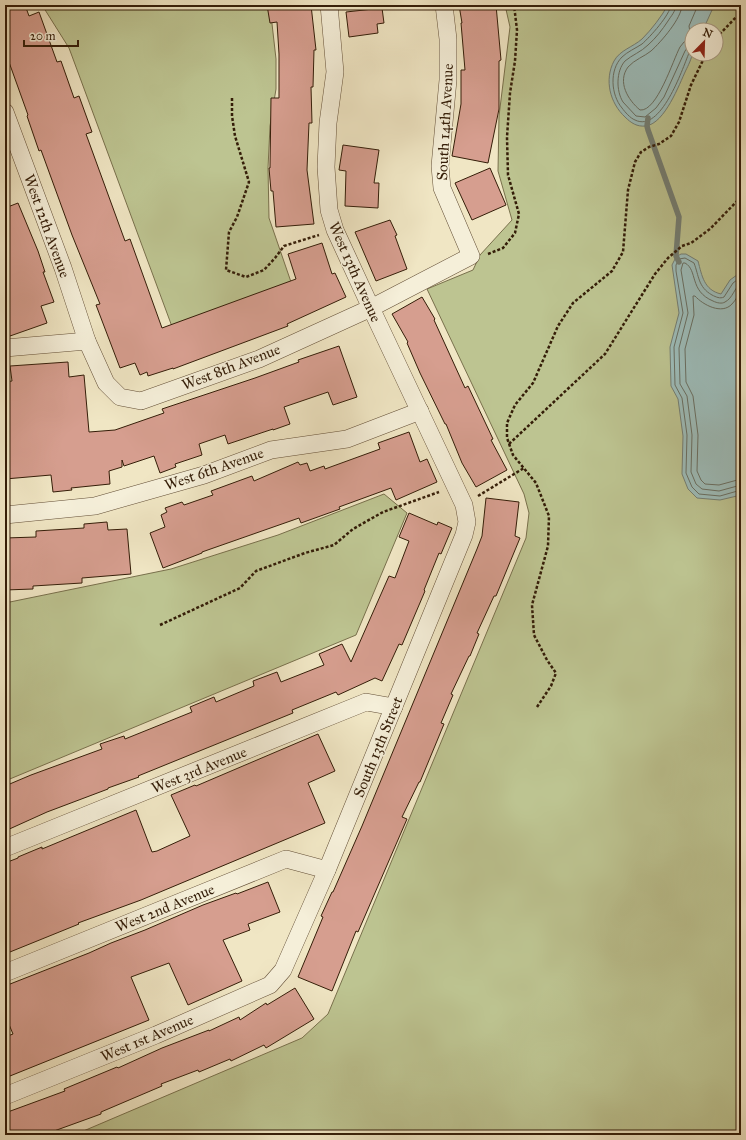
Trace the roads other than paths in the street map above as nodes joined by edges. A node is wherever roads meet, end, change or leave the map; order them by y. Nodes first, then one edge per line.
1 (329, 5) edge
2 (444, 5) edge
3 (6, 116) edge
4 (471, 256) joint
5 (371, 308) junction
6 (87, 341) junction
7 (5, 348) edge
8 (420, 411) junction
9 (5, 515) edge
10 (467, 522) joint
11 (394, 707) junction
12 (5, 848) edge
13 (327, 870) junction
14 (283, 970) joint
15 (5, 973) edge
16 (5, 1096) edge

1 - 5 street, West 13th Avenue
2 - 4 street, South 14th Avenue
3 - 6 street, West 12th Avenue
4 - 5 street, West 8th Avenue
5 - 6 street, West 8th Avenue
5 - 8 street, West 13th Avenue
6 - 7 street
8 - 9 street, West 6th Avenue
8 - 10 street, West 13th Avenue
10 - 11 street, South 13th Street
11 - 12 street, West 3rd Avenue
11 - 13 street, South 13th Street
13 - 14 street, South 13th Street
13 - 15 street, West 2nd Avenue
14 - 16 street, West 1st Avenue

